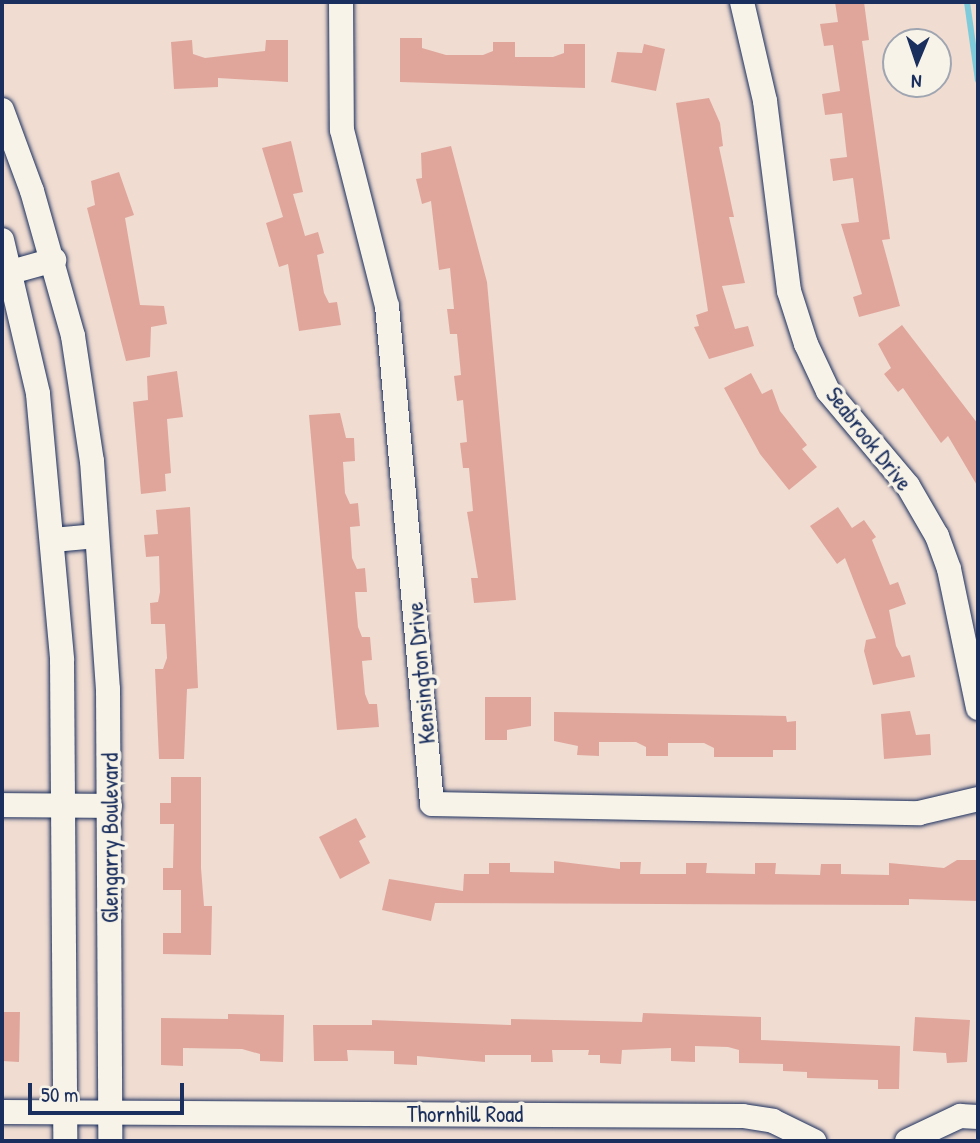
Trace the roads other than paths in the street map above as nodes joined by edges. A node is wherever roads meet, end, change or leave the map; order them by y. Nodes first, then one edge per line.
1 (341, 2) edge
2 (742, 2) edge
3 (2, 110) edge
4 (2, 240) edge
5 (54, 260) junction
6 (11, 272) junction
7 (97, 536) junction
8 (53, 540) junction
9 (978, 708) edge
10 (978, 799) edge
11 (2, 805) edge
12 (66, 805) junction
13 (110, 806) junction
14 (2, 1112) edge
15 (65, 1113) junction
16 (110, 1113) junction
17 (978, 1117) edge
18 (65, 1141) edge
19 (110, 1141) edge
20 (814, 1141) edge
21 (907, 1141) edge

1 - 10 street, Kensington Drive
2 - 9 street, Seabrook Drive
3 - 5 street, Glengarry Boulevard
4 - 6 street, Glengarry Boulevard
5 - 6 street
5 - 7 street, Glengarry Boulevard
6 - 8 street, Glengarry Boulevard
7 - 8 street
7 - 13 street, Glengarry Boulevard
8 - 12 street, Glengarry Boulevard
11 - 12 street
12 - 13 street
12 - 15 street, Glengarry Boulevard
13 - 16 street, Glengarry Boulevard
14 - 15 street, Thornhill Road
15 - 16 street, Thornhill Road
15 - 18 street, Glengarry Boulevard
16 - 19 street, Glengarry Boulevard
16 - 20 street, Thornhill Road
17 - 21 street

